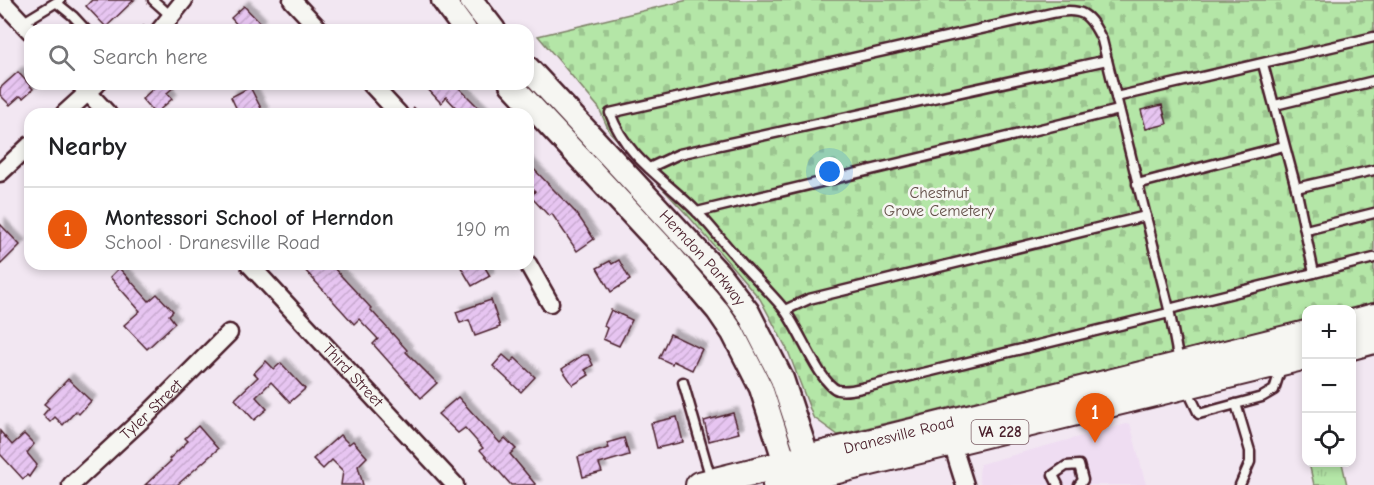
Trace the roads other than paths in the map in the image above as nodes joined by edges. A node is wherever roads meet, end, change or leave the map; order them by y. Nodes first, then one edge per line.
1 (1, 0) edge
2 (153, 0) edge
3 (184, 0) edge
4 (292, 0) edge
5 (443, 0) edge
6 (471, 0) edge
7 (58, 1) edge
8 (171, 16) junction
9 (30, 24) edge
10 (80, 24) edge
11 (165, 24) edge
12 (314, 24) edge
13 (461, 24) edge
14 (489, 24) edge
15 (24, 25) edge
16 (1374, 37) edge
17 (1107, 60) junction
18 (1263, 64) junction
19 (534, 74) edge
20 (1374, 81) edge
21 (85, 90) edge
22 (90, 90) edge
23 (377, 90) edge
24 (517, 90) edge
25 (1116, 97) junction
26 (1275, 105) junction
27 (69, 108) edge
28 (104, 108) edge
29 (393, 108) edge
30 (533, 108) edge
31 (534, 109) edge
32 (1119, 110) junction
33 (1284, 147) junction
34 (24, 151) edge
35 (649, 168) junction
36 (1374, 170) edge
37 (0, 173) edge
38 (1137, 184) junction
39 (1296, 188) junction
40 (697, 212) junction
41 (1374, 213) edge
42 (1146, 216) junction
43 (1305, 230) junction
44 (1374, 258) edge
45 (255, 270) edge
46 (531, 270) edge
47 (1314, 273) junction
48 (550, 303) dead end
49 (785, 310) junction
50 (1169, 311) junction
51 (1374, 318) edge
52 (1356, 322) edge
53 (229, 333) dead end
54 (1302, 335) edge
55 (1374, 340) edge
56 (1356, 345) edge
57 (1295, 359) edge
58 (1183, 376) junction
59 (683, 382) dead end
60 (1236, 404) junction
61 (949, 434) junction
62 (798, 476) edge
63 (708, 484) edge
64 (71, 485) edge
65 (455, 485) edge
66 (965, 485) edge
67 (1058, 485) edge
68 (1079, 485) edge
69 (1240, 485) edge

1 - 15 street
2 - 8 lane
3 - 8 street
4 - 12 street
5 - 13 main road
6 - 14 main road
7 - 9 lane
7 - 10 lane
8 - 11 street
16 - 18 lane
17 - 25 lane
17 - 35 lane
17 - 35 lane
18 - 25 lane
18 - 26 lane
19 - 62 main road, Herndon Parkway
20 - 26 lane
21 - 27 street
22 - 28 street
23 - 29 street
24 - 30 main road, Herndon Parkway
25 - 32 lane
26 - 33 lane
31 - 62 main road, Herndon Parkway
32 - 38 lane
32 - 40 lane
33 - 38 lane
33 - 39 lane
34 - 37 street
35 - 40 lane
36 - 39 lane
38 - 42 lane
39 - 43 lane
40 - 49 lane
41 - 43 lane
42 - 49 lane
42 - 50 lane
43 - 47 lane
44 - 47 lane
45 - 65 street, Third Street
46 - 48 street
47 - 50 lane
49 - 50 lane
50 - 58 lane
51 - 52 main road
53 - 64 street, Tyler Street
54 - 58 main road, Dranesville Road / VA 228
55 - 56 main road
57 - 58 main road, Dranesville Road / VA 228
57 - 60 lane
58 - 60 lane
58 - 61 main road, Dranesville Road / VA 228
59 - 63 lane
60 - 69 lane
61 - 62 main road, Dranesville Road / VA 228
61 - 66 street
62 - 63 main road, Dranesville Road
67 - 68 lane

